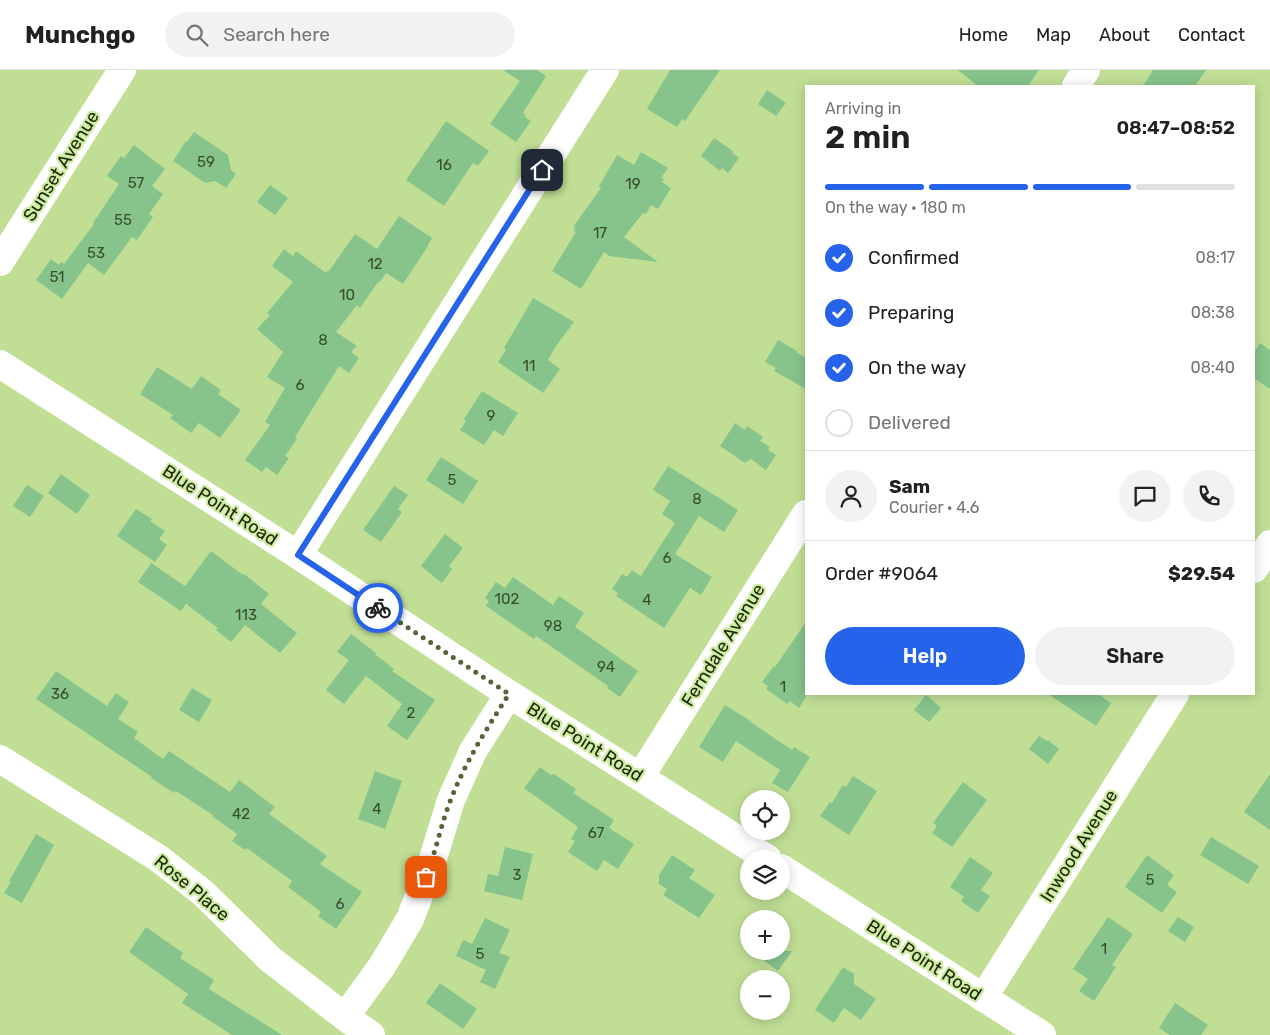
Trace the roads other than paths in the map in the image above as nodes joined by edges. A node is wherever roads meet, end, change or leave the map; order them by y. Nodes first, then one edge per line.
1 (122, 70) edge
2 (605, 70) edge
3 (1086, 70) edge
4 (1077, 85) edge
5 (0, 262) edge
6 (0, 364) edge
7 (805, 516) edge
8 (1270, 544) edge
9 (298, 555) junction
10 (1255, 567) edge
11 (509, 694) junction
12 (1174, 695) edge
13 (0, 759) edge
14 (640, 776) junction
15 (754, 850) edge
16 (790, 874) edge
17 (983, 998) junction
18 (345, 1017) junction
19 (371, 1035) edge
20 (1042, 1035) edge

1 - 5 street, Sunset Avenue
2 - 9 street
3 - 4 street
6 - 9 street, Blue Point Road
7 - 14 street, Ferndale Avenue
8 - 10 street
9 - 11 street, Blue Point Road
11 - 14 street, Blue Point Road
11 - 18 street
12 - 17 street, Inwood Avenue
13 - 18 street, Rose Place
14 - 15 street, Blue Point Road
16 - 17 street, Blue Point Road
17 - 20 street, Blue Point Road
18 - 19 street, Rose Place

